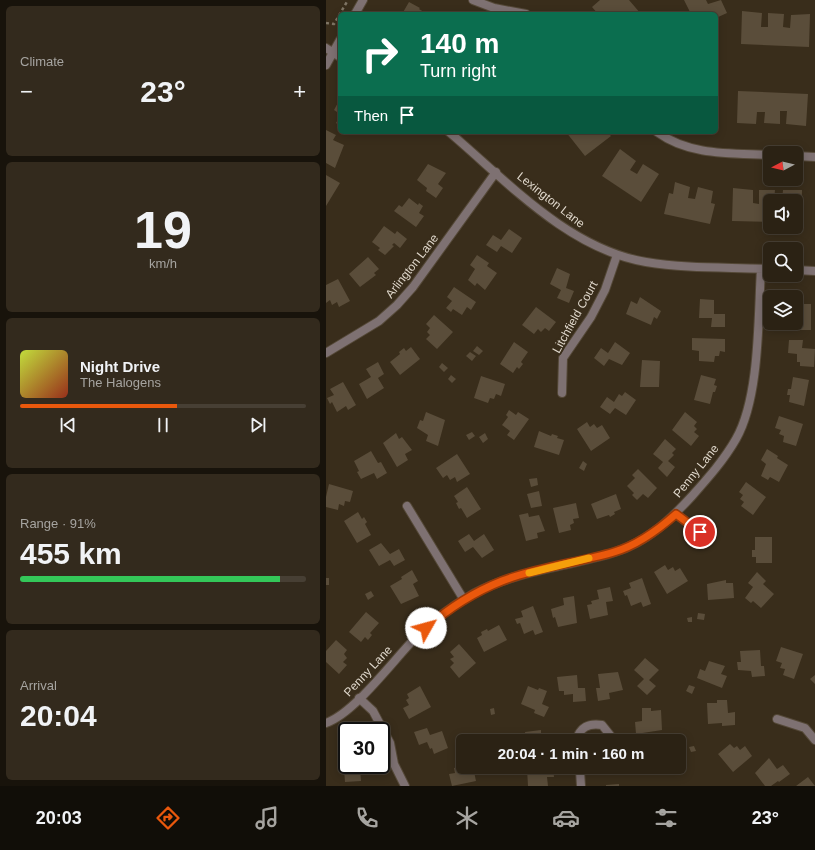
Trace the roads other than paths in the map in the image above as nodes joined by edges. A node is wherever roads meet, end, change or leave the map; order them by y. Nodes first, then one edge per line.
1 (363, 0) edge
2 (473, 0) edge
3 (356, 12) edge
4 (515, 12) edge
5 (333, 52) edge
6 (326, 65) edge
7 (451, 134) edge
8 (661, 134) edge
9 (763, 155) edge
10 (803, 156) edge
11 (815, 157) edge
12 (496, 172) junction
13 (617, 255) junction
14 (760, 269) joint
15 (803, 270) edge
16 (815, 271) edge
17 (326, 353) edge
18 (562, 393) dead end
19 (407, 506) dead end
20 (676, 514) junction
21 (700, 532) dead end
22 (464, 600) junction
23 (359, 698) junction
24 (777, 719) dead end
25 (326, 723) edge
26 (579, 734) edge
27 (609, 734) edge
28 (815, 740) edge
29 (580, 774) edge
30 (405, 786) edge
31 (581, 786) edge

1 - 3 street
2 - 4 street
5 - 6 street
7 - 12 street, Lexington Lane
8 - 9 street
10 - 11 street
12 - 13 street, Lexington Lane
12 - 17 street, Arlington Lane
13 - 14 street, Lexington Lane
13 - 18 street, Litchfield Court
14 - 20 street, Penny Lane
15 - 16 street
19 - 22 street
20 - 21 street
20 - 22 street, Penny Lane
22 - 23 street, Penny Lane
23 - 25 street, Penny Lane
23 - 30 street
24 - 28 street
26 - 27 street
29 - 31 street

